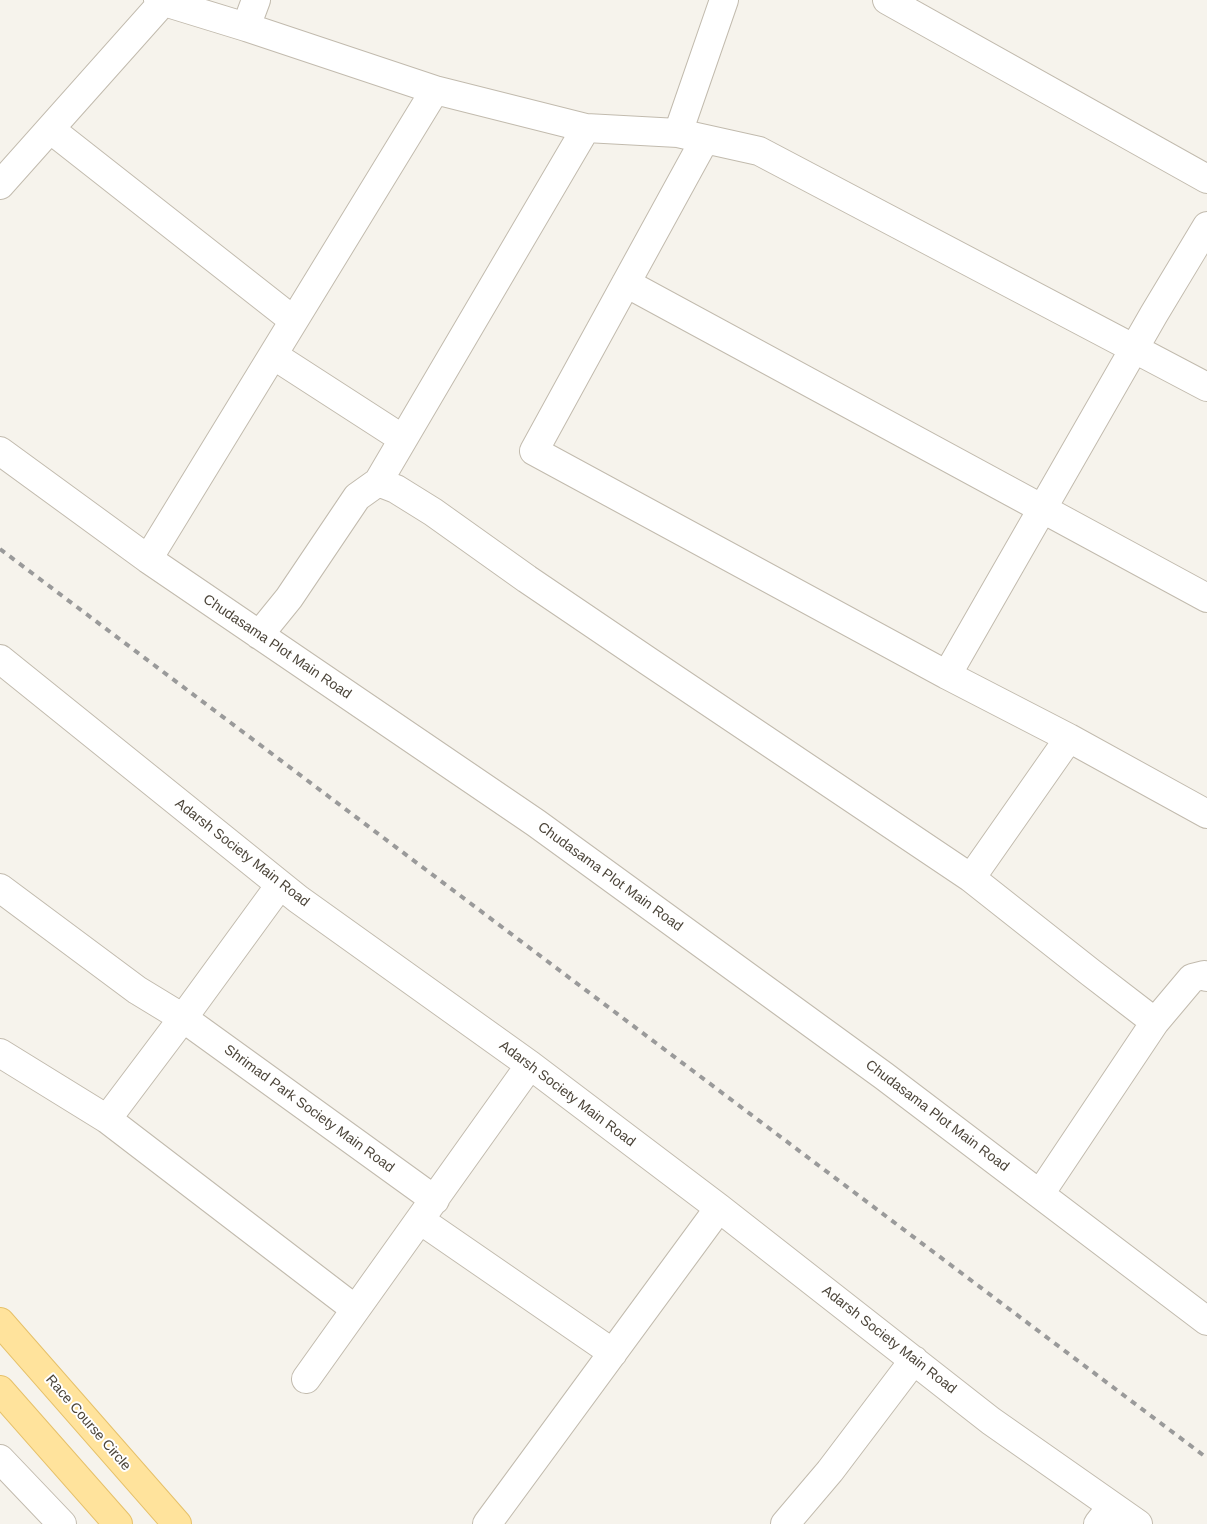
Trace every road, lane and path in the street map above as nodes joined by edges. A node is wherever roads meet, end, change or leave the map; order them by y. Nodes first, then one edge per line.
1 (256, 0) edge
2 (724, 0) edge
3 (887, 0) edge
4 (160, 1) edge
5 (246, 27) junction
6 (436, 90) junction
7 (586, 128) junction
8 (50, 129) junction
9 (678, 133) junction
10 (705, 139) junction
11 (5, 169) edge
12 (1207, 179) edge
13 (1207, 226) edge
14 (626, 283) junction
15 (293, 320) junction
16 (1134, 350) junction
17 (273, 355) junction
18 (1207, 387) edge
19 (403, 439) junction
20 (0, 451) edge
21 (378, 482) junction
22 (1042, 509) junction
23 (148, 559) junction
24 (1207, 598) edge
25 (259, 635) junction
26 (0, 659) edge
27 (947, 675) junction
28 (1069, 738) junction
29 (1207, 814) edge
30 (971, 878) junction
31 (280, 885) junction
32 (0, 888) edge
33 (1206, 974) edge
34 (183, 1018) junction
35 (1155, 1022) junction
36 (0, 1053) edge
37 (530, 1065) junction
38 (107, 1119) junction
39 (1040, 1194) junction
40 (719, 1208) junction
41 (427, 1210) junction
42 (355, 1309) junction
43 (1207, 1321) edge
44 (0, 1322) edge
45 (613, 1353) junction
46 (914, 1360) junction
47 (306, 1380) dead end
48 (0, 1390) edge
49 (0, 1459) edge
50 (1105, 1515) edge
51 (493, 1523) edge
52 (62, 1524) edge
53 (118, 1524) edge
54 (176, 1524) edge
55 (785, 1524) edge
56 (1138, 1524) edge

1 - 5 street
2 - 9 street
3 - 12 street
4 - 5 street
4 - 8 street
5 - 6 street
6 - 7 street
6 - 15 street
7 - 9 street
7 - 19 street
8 - 11 street
8 - 15 street
9 - 10 street
10 - 14 street
10 - 16 street
13 - 16 street
14 - 22 street
14 - 27 street
15 - 17 street
16 - 18 street
16 - 22 street
17 - 19 street
17 - 23 street
19 - 21 street
20 - 23 street, Chudasama Plot Main Road
21 - 25 street
21 - 30 street
22 - 24 street
22 - 27 street
23 - 25 street, Chudasama Plot Main Road
25 - 39 street, Chudasama Plot Main Road
26 - 31 street, Adarsh Society Main Road
27 - 28 street
28 - 29 street
28 - 30 street
30 - 35 street
31 - 34 street
31 - 37 street, Adarsh Society Main Road
32 - 34 street, Shrimad Park Society Main Road
33 - 35 street
34 - 38 street
34 - 41 street, Shrimad Park Society Main Road
35 - 39 street
36 - 38 street
37 - 40 street, Adarsh Society Main Road
37 - 41 street
38 - 42 street
39 - 43 street, Chudasama Plot Main Road
40 - 45 street
40 - 46 street, Adarsh Society Main Road
41 - 42 street
41 - 45 street, Shrimad Park Society Main Road
42 - 47 street
44 - 54 main road, Race Course Circle
45 - 51 street
46 - 50 street, Adarsh Society Main Road
46 - 55 street
48 - 53 main road
49 - 52 street
50 - 56 street, Adarsh Society Main Road

